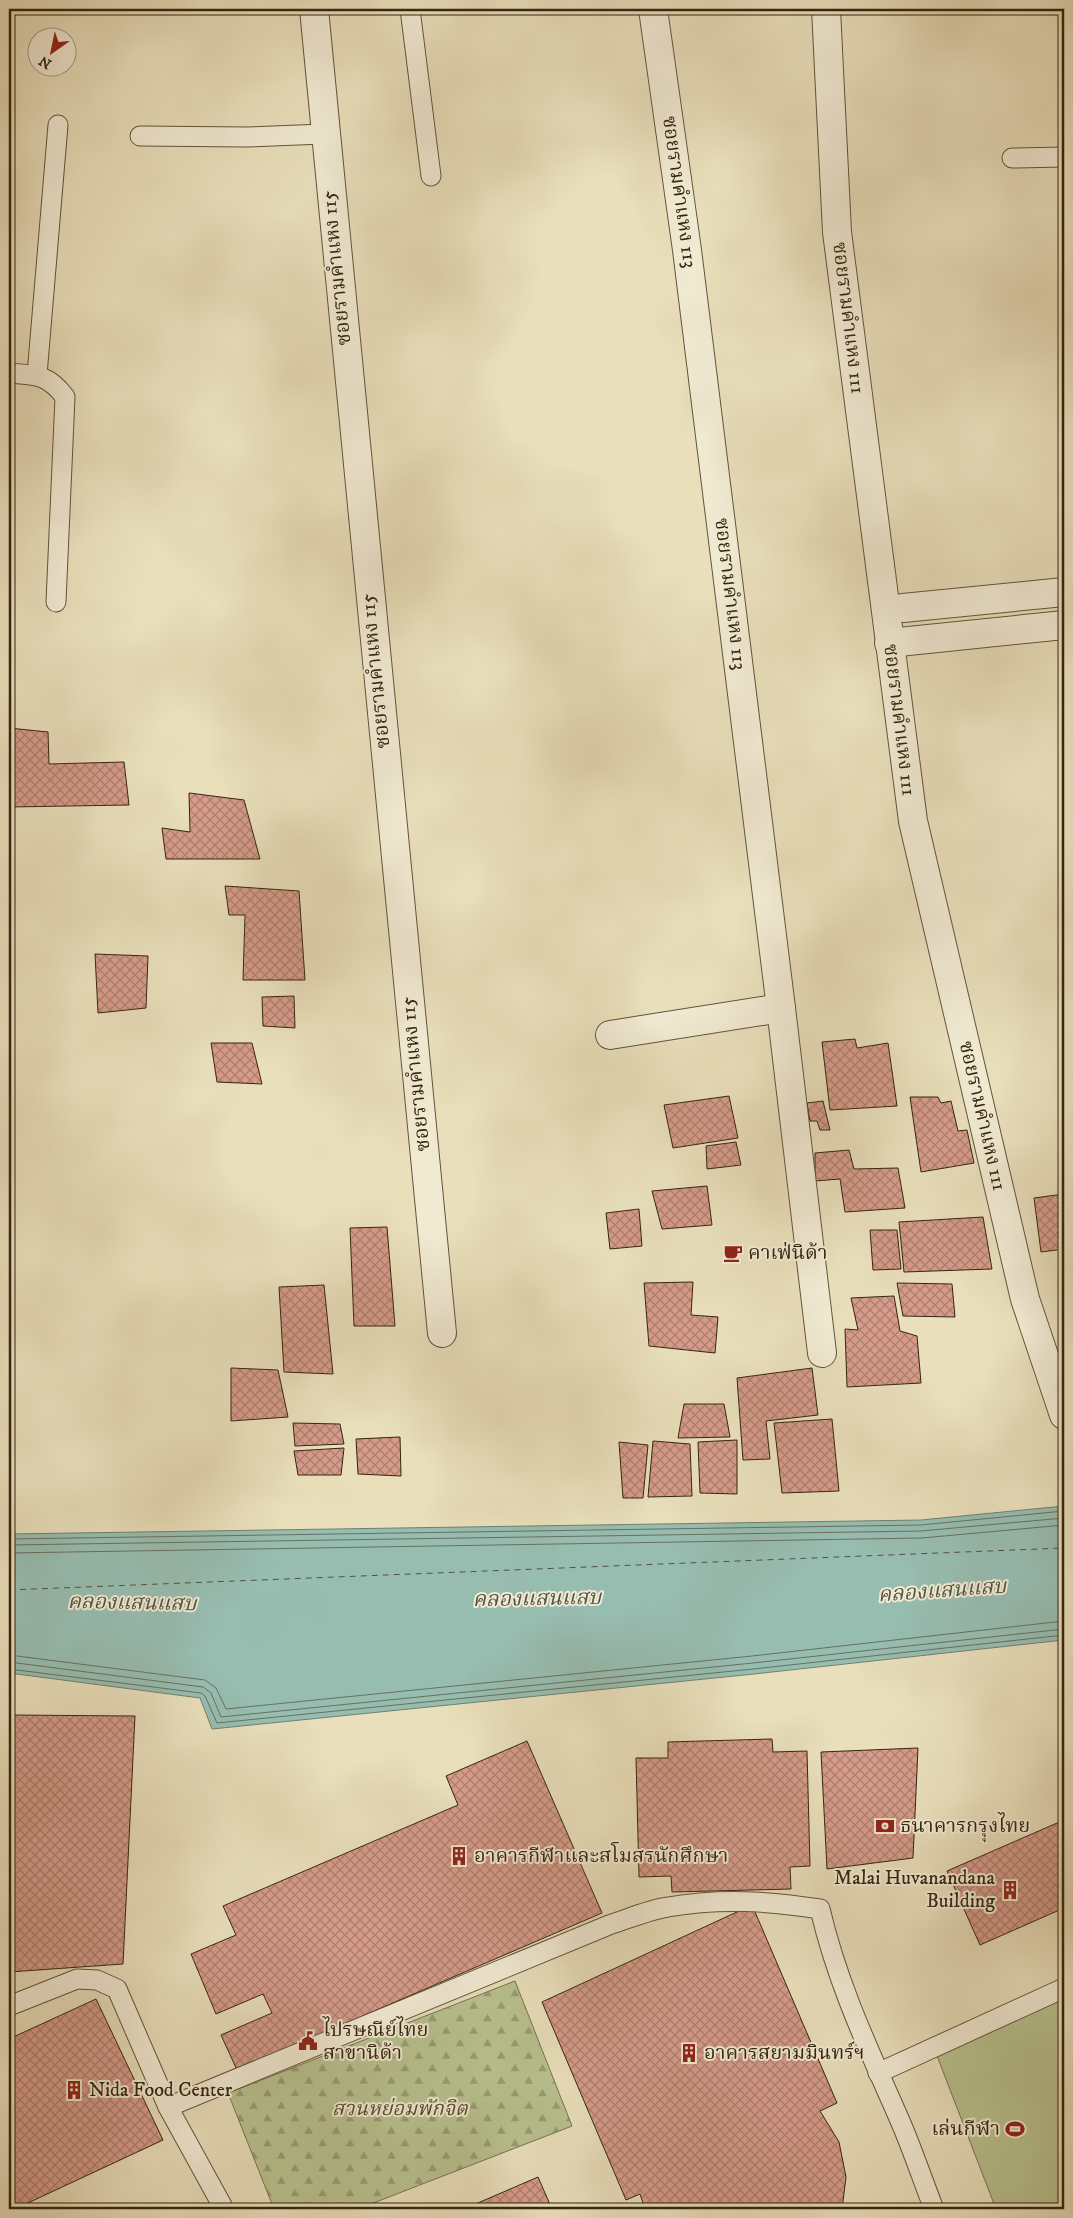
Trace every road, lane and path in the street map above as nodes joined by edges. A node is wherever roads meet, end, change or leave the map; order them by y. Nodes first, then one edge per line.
1 (314, 9) edge
2 (410, 9) edge
3 (653, 9) edge
4 (826, 9) edge
5 (58, 125) dead end
6 (324, 134) junction
7 (140, 136) dead end
8 (1064, 157) edge
9 (1012, 158) dead end
10 (431, 176) dead end
11 (9, 373) edge
12 (37, 375) junction
13 (1064, 592) edge
14 (56, 602) dead end
15 (903, 608) dead end
16 (1064, 625) edge
17 (890, 643) junction
18 (780, 1008) junction
19 (610, 1034) dead end
20 (442, 1333) dead end
21 (822, 1353) dead end
22 (1064, 1415) edge
23 (1064, 1988) edge
24 (9, 2006) edge
25 (878, 2073) junction
26 (168, 2107) junction
27 (224, 2209) edge
28 (934, 2209) edge

1 - 6 street, ซอยรามคำแหง 115
2 - 10 lane
3 - 18 street, ซอยรามคำแหง 113
4 - 17 street, ซอยรามคำแหง 111
5 - 12 lane
6 - 7 lane
6 - 20 street, ซอยรามคำแหง 115
8 - 9 lane
11 - 12 lane
12 - 14 lane
13 - 15 street
16 - 17 street
17 - 22 street, ซอยรามคำแหง 111
18 - 19 street
18 - 21 street, ซอยรามคำแหง 113
23 - 25 lane
24 - 26 lane
25 - 26 lane
25 - 28 lane
26 - 27 lane

